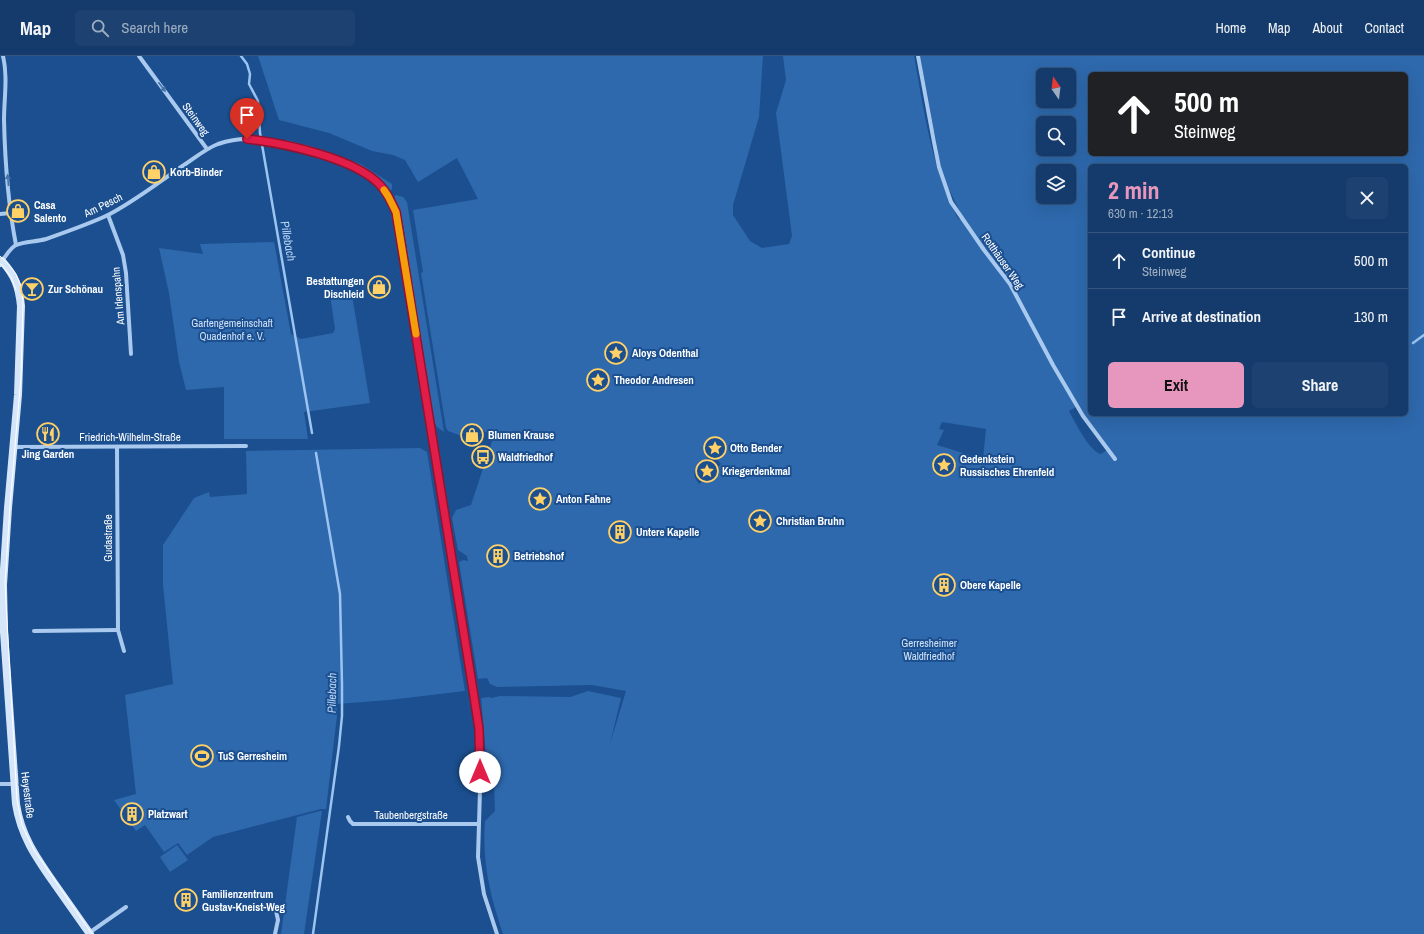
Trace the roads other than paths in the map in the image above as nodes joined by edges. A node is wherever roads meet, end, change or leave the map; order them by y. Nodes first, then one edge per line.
1 (3, 56) edge
2 (138, 56) edge
3 (918, 56) edge
4 (207, 149) junction
5 (11, 213) junction
6 (0, 214) edge
7 (108, 215) junction
8 (16, 245) junction
9 (1, 262) edge
10 (131, 354) dead end
11 (246, 446) dead end
12 (14, 447) junction
13 (117, 447) junction
14 (1115, 459) dead end
15 (4, 508) edge
16 (2, 585) edge
17 (118, 630) junction
18 (34, 631) dead end
19 (124, 651) dead end
20 (0, 784) edge
21 (14, 784) junction
22 (348, 816) dead end
23 (478, 824) junction
24 (275, 906) dead end
25 (126, 907) dead end
26 (89, 934) edge
27 (275, 934) edge
28 (497, 934) edge

5 -> 1 street
2 -> 4 street, Steinweg
3 - 14 street, Rotthäuser Weg
4 - 7 street, Am Pesch
4 - 23 street, Steinweg
5 - 6 street
5 - 8 street
7 - 8 street, Am Pesch
7 - 10 street, Am Irlenspahn
8 - 9 street
9 - 12 street, Heyestraße
11 - 13 street, Friedrich-Wilhelm-Straße
12 - 13 street, Friedrich-Wilhelm-Straße
12 - 15 street, Heyestraße
13 - 17 street, Gudastraße
15 - 16 street, Heyestraße
16 - 21 street, Heyestraße
17 - 18 street
17 - 19 street, Gudastraße
20 - 21 street
21 - 26 street, Heyestraße
22 - 23 street, Taubenbergstraße
23 - 28 street, Steinweg
24 - 27 street
25 - 26 street

